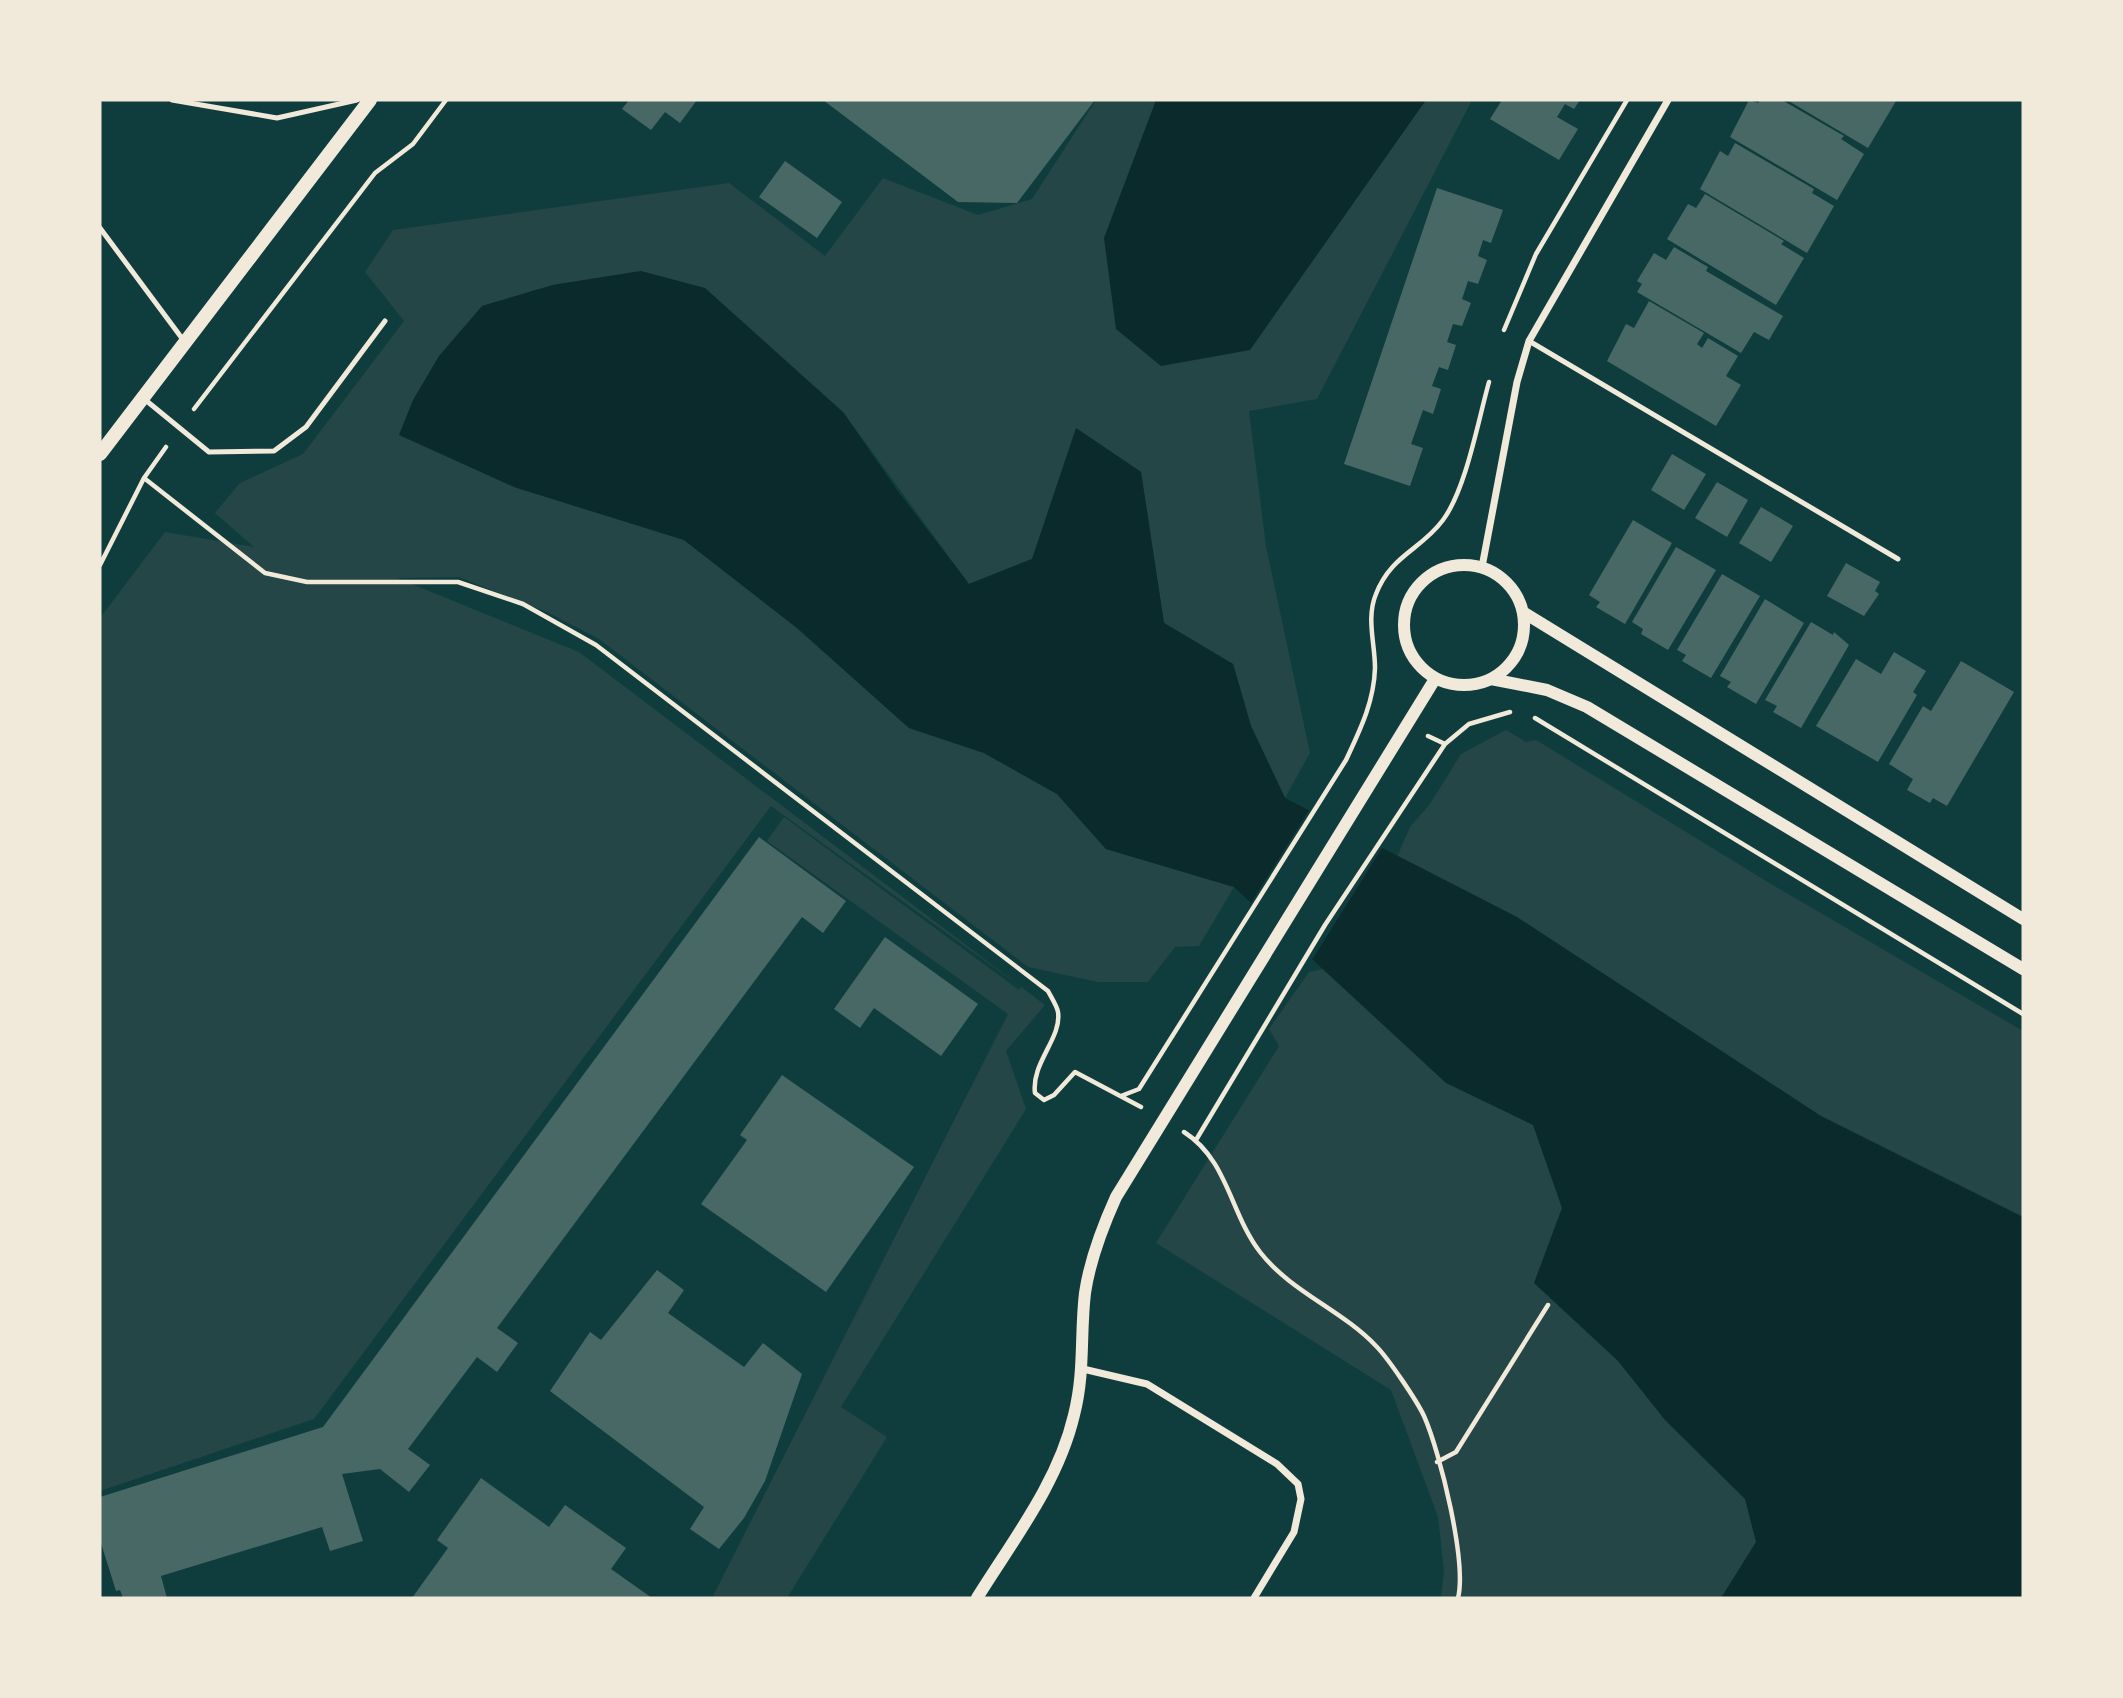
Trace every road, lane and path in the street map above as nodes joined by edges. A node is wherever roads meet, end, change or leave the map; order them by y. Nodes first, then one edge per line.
1 (172, 100) edge
2 (357, 100) edge
3 (370, 100) edge
4 (446, 100) edge
5 (1627, 100) edge
6 (1668, 100) edge
7 (100, 228) edge
8 (385, 321) dead end
9 (1529, 341) junction
10 (185, 342) junction
11 (1500, 343) dead end
12 (1493, 369) dead end
13 (143, 398) junction
14 (180, 428) junction
15 (100, 454) edge
16 (144, 478) junction
17 (1898, 559) dead end
18 (100, 565) edge
19 (1482, 567) junction
20 (1523, 612) junction
21 (1434, 679) junction
22 (1491, 679) junction
23 (1517, 712) dead end
24 (1528, 716) dead end
25 (2023, 919) edge
26 (2023, 969) edge
27 (2023, 1014) edge
28 (1121, 1096) junction
29 (1163, 1119) junction
30 (1196, 1140) junction
31 (1548, 1305) dead end
32 (1083, 1369) junction
33 (1437, 1462) junction
34 (977, 1598) edge
35 (1254, 1598) edge
36 (1458, 1598) edge

1 - 2 lane
3 - 10 main road
4 - 14 path
5 - 11 path
6 - 9 street
7 - 10 lane
8 - 14 lane
9 - 17 lane
9 - 19 street
10 - 13 main road
12 - 28 path
13 - 14 lane
13 - 15 main road
14 - 16 path
16 - 18 path
16 - 28 path
19 - 20 street
19 - 21 street
20 - 22 street
20 - 25 street
21 - 22 street
21 - 29 street
22 - 26 street
23 - 30 path
24 - 27 path
28 - 29 path
29 - 30 path
29 - 32 street
30 - 33 path
31 - 33 path
32 - 34 street
32 - 35 street
33 - 36 path

